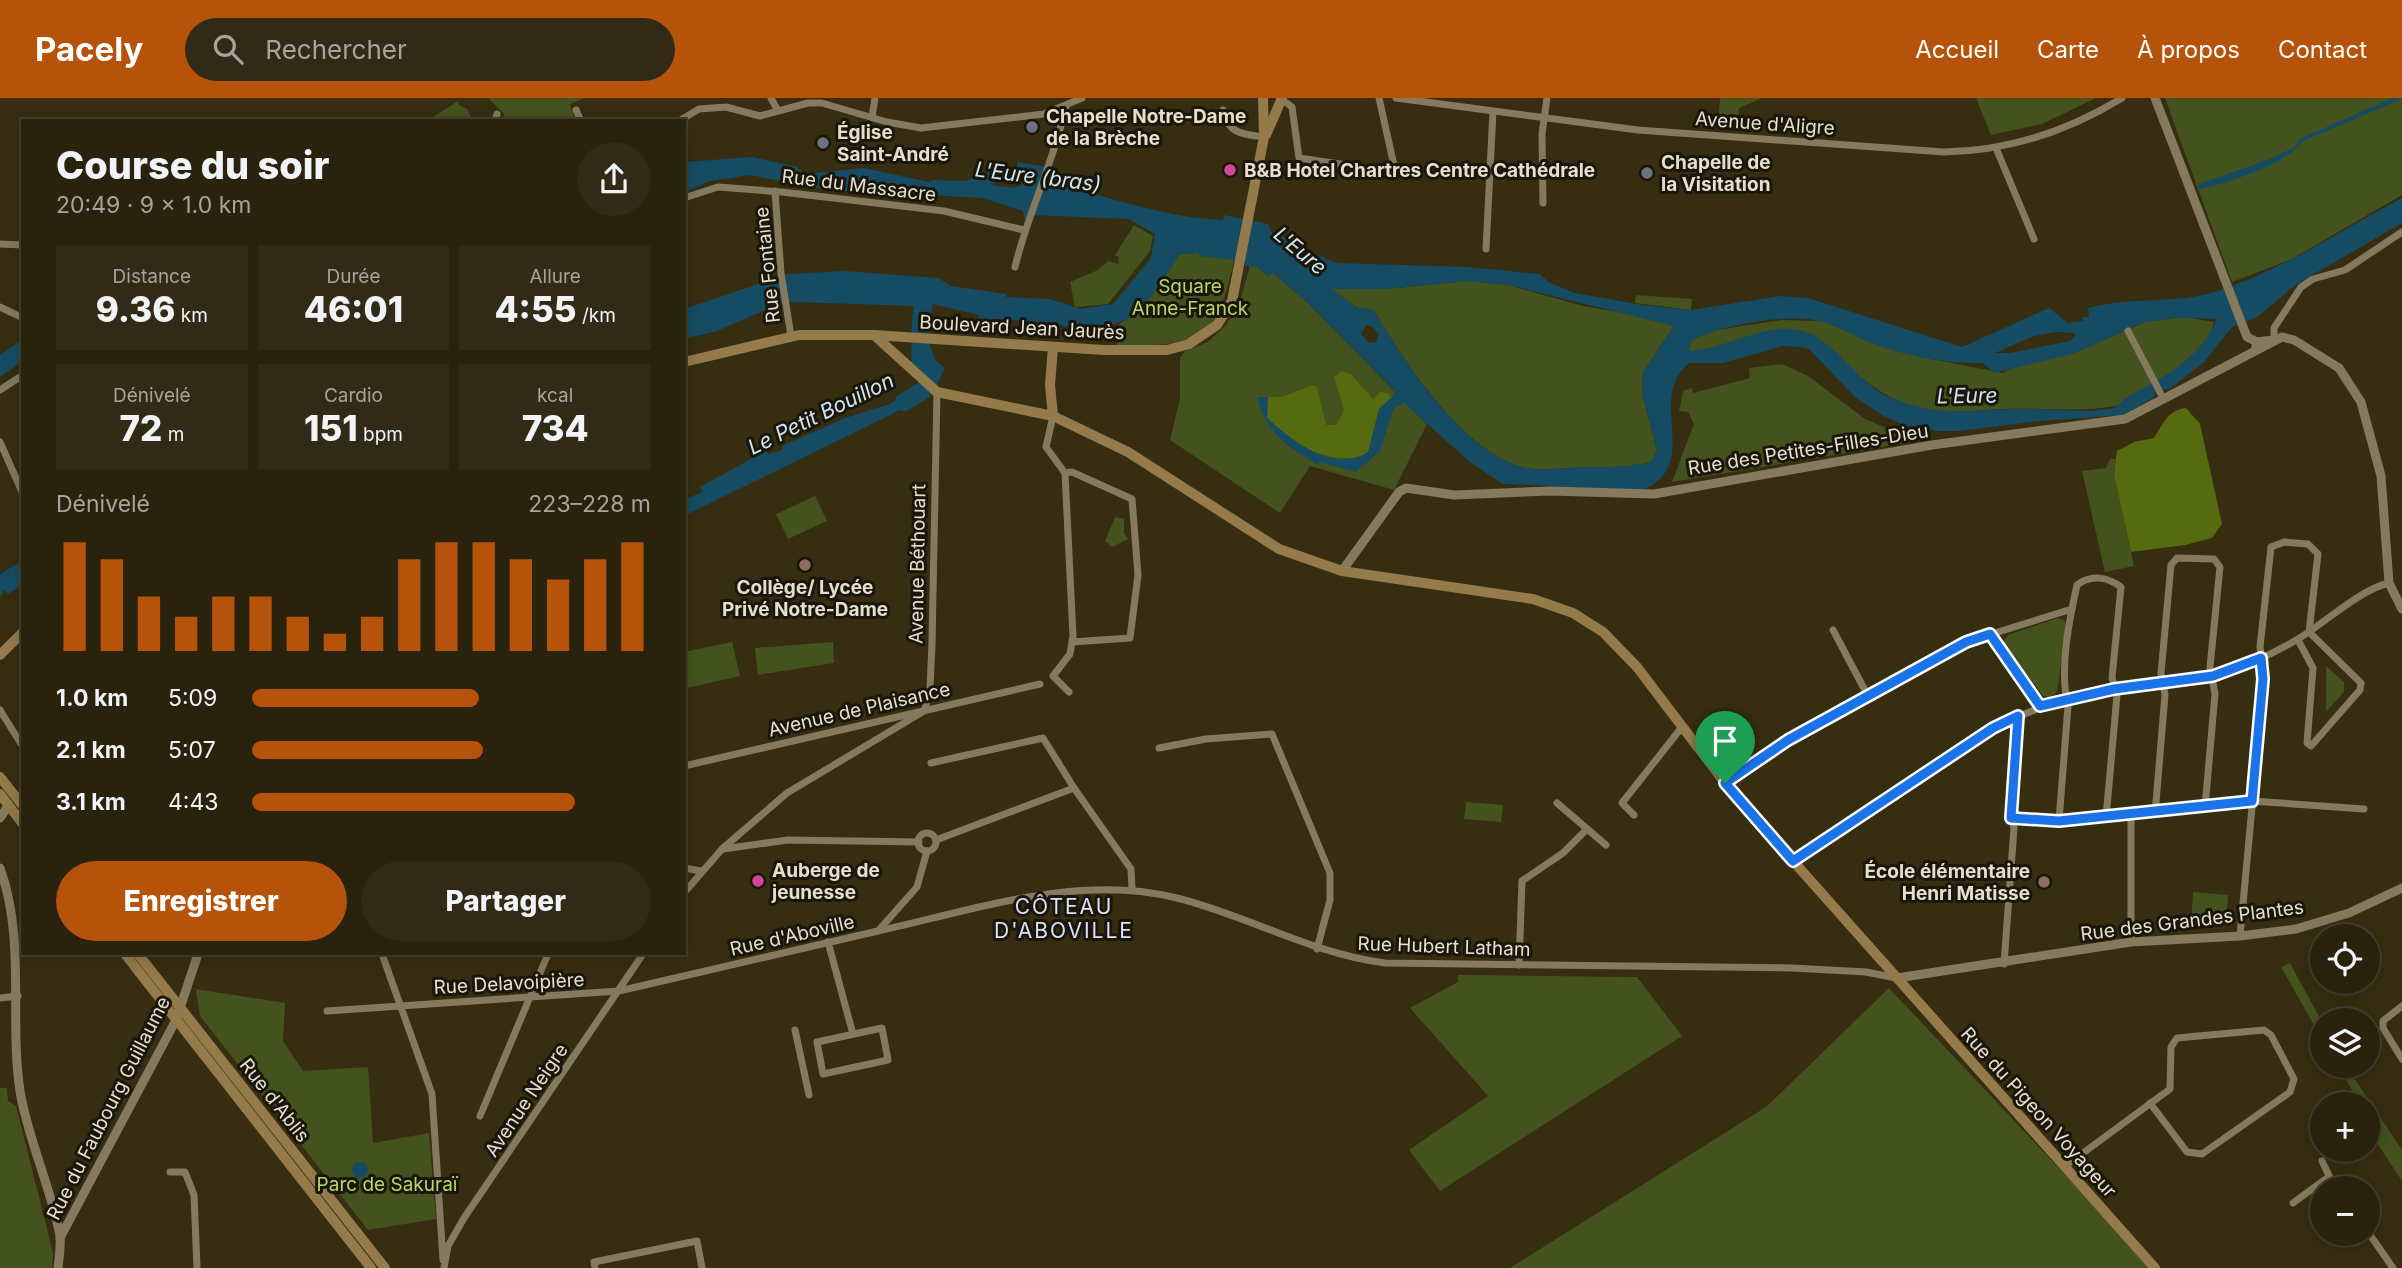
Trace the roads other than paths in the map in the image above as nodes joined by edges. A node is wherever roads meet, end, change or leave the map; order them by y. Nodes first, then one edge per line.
1 (771, 98) edge
2 (875, 98) edge
3 (1082, 98) edge
4 (1263, 98) edge
5 (1379, 98) edge
6 (1396, 98) edge
7 (1473, 98) edge
8 (1547, 98) edge
9 (2122, 98) edge
10 (2155, 98) edge
11 (1281, 99) edge
12 (1066, 106) junction
13 (1467, 106) junction
14 (576, 110) dead end
15 (1223, 110) dead end
16 (778, 111) junction
17 (1493, 111) junction
18 (872, 117) junction
19 (1545, 118) junction
20 (580, 119) edge
21 (682, 119) edge
22 (1264, 137) junction
23 (1996, 148) junction
24 (1353, 166) dead end
25 (1395, 170) dead end
26 (775, 191) junction
27 (686, 197) edge
28 (1543, 203) dead end
29 (1024, 227) junction
30 (2402, 232) edge
31 (2035, 239) dead end
32 (0, 244) edge
33 (21, 245) edge
34 (1486, 249) dead end
35 (1015, 267) dead end
36 (0, 307) edge
37 (21, 315) edge
38 (2128, 331) dead end
39 (874, 335) junction
40 (791, 336) junction
41 (2249, 336) junction
42 (2274, 339) junction
43 (1053, 347) junction
44 (2254, 352) junction
45 (686, 362) edge
46 (21, 376) edge
47 (0, 390) edge
48 (935, 391) junction
49 (2163, 398) junction
50 (1053, 416) junction
51 (0, 442) edge
52 (1065, 473) junction
53 (21, 489) edge
54 (1342, 571) junction
55 (2389, 583) junction
56 (2072, 609) junction
57 (2402, 609) edge
58 (1833, 630) dead end
59 (2309, 632) junction
60 (21, 634) edge
61 (1990, 634) junction
62 (2298, 639) junction
63 (1072, 642) junction
64 (0, 653) edge
65 (2261, 658) junction
66 (2213, 676) junction
67 (2163, 683) junction
68 (1040, 684) dead end
69 (2114, 689) junction
70 (1069, 692) dead end
71 (1868, 696) junction
72 (2066, 699) junction
73 (2040, 706) junction
74 (925, 709) junction
75 (0, 710) edge
76 (2018, 716) junction
77 (1682, 727) junction
78 (21, 744) edge
79 (1159, 748) dead end
80 (931, 763) dead end
81 (686, 766) edge
82 (0, 777) edge
83 (1725, 783) junction
84 (1074, 788) junction
85 (0, 794) edge
86 (2252, 801) junction
87 (21, 803) edge
88 (1558, 803) dead end
89 (8, 806) junction
90 (2205, 807) junction
91 (2364, 809) dead end
92 (2155, 814) junction
93 (1634, 815) dead end
94 (2131, 816) junction
95 (0, 818) edge
96 (2011, 818) junction
97 (2106, 818) junction
98 (2059, 821) junction
99 (21, 822) edge
100 (1587, 829) junction
101 (936, 840) junction
102 (919, 842) junction
103 (1606, 845) dead end
104 (722, 849) junction
105 (927, 851) junction
106 (1793, 861) junction
107 (0, 868) edge
108 (686, 868) edge
109 (701, 872) junction
110 (2402, 888) edge
111 (1132, 889) junction
112 (686, 891) edge
113 (878, 931) junction
114 (2241, 936) junction
115 (2131, 942) junction
116 (828, 943) junction
117 (1317, 949) junction
118 (126, 955) edge
119 (139, 955) edge
120 (198, 955) edge
121 (382, 955) edge
122 (548, 955) edge
123 (642, 955) edge
124 (2004, 964) junction
125 (1519, 965) junction
126 (1897, 978) junction
127 (620, 991) junction
128 (18, 996) junction
129 (532, 997) junction
130 (0, 998) edge
131 (401, 1005) junction
132 (2402, 1006) edge
133 (327, 1011) dead end
134 (179, 1014) junction
135 (794, 1030) dead end
136 (853, 1034) junction
137 (2402, 1059) edge
138 (809, 1095) dead end
139 (2150, 1103) junction
140 (480, 1116) dead end
141 (2064, 1167) junction
142 (170, 1172) dead end
143 (2310, 1190) edge
144 (2292, 1203) dead end
145 (60, 1238) junction
146 (2378, 1246) edge
147 (58, 1268) edge
148 (197, 1268) edge
149 (371, 1268) edge
150 (385, 1268) edge
151 (444, 1268) edge
152 (595, 1268) edge
153 (702, 1268) edge
154 (2155, 1268) edge
155 (2393, 1268) edge

1 - 16 street
2 - 18 street
3 - 12 street
4 - 22 main road
5 - 25 street
6 - 13 street, Avenue d'Aligre
7 - 13 street
8 - 19 street
9 - 23 street, Avenue d'Aligre
10 - 41 street
11 - 22 main road
11 - 24 street
12 - 18 street
12 - 29 street
13 - 17 street, Avenue d'Aligre
14 - 20 street
15 - 22 street
16 - 18 street
16 - 21 street
17 - 19 street, Avenue d'Aligre
17 - 34 street
19 - 23 street, Avenue d'Aligre
19 - 28 street
22 - 43 main road, Boulevard Jean Jaurès
23 - 31 street
26 - 27 street, Rue du Massacre
26 - 29 street, Rue du Massacre
26 - 40 street, Rue Fontaine
29 - 35 street
30 - 42 street
32 - 33 street
36 - 37 street
38 - 49 street
39 - 40 main road, Boulevard Jean Jaurès
39 - 43 main road, Boulevard Jean Jaurès
39 - 48 main road
40 - 45 main road, Boulevard Jean Jaurès
41 - 42 street
41 - 44 street
42 - 44 street, Rue des Petites-Filles-Dieu
42 - 55 street
43 - 50 main road
44 - 49 street, Rue des Petites-Filles-Dieu
46 - 47 street
48 - 50 main road, Rue du Pigeon Voyageur
48 - 74 street, Avenue Béthouart
49 - 54 street, Rue des Petites-Filles-Dieu
50 - 52 street
50 - 54 main road, Rue du Pigeon Voyageur
51 - 53 street
52 - 63 street
52 - 63 street
54 - 77 main road, Rue du Pigeon Voyageur
55 - 57 street
55 - 59 street
56 - 61 street
56 - 69 street
56 - 72 street
58 - 71 street
59 - 62 street
59 - 62 street
59 - 65 street
60 - 64 main road
61 - 71 street
61 - 73 street
62 - 65 street
63 - 70 street
65 - 66 street
65 - 86 street
66 - 67 street
66 - 67 street
66 - 90 street
67 - 69 street
67 - 92 street
68 - 74 street, Avenue de Plaisance
69 - 72 street
69 - 97 street
71 - 83 street
72 - 73 street
72 - 98 street
73 - 76 street
74 - 81 street, Avenue de Plaisance
74 - 104 street
75 - 78 street
76 - 96 street
76 - 106 street
77 - 83 main road, Rue du Pigeon Voyageur
77 - 93 street
79 - 117 street
80 - 84 street
82 - 87 main road
83 - 106 main road, Rue du Pigeon Voyageur
84 - 101 street
84 - 111 street
85 - 89 main road
86 - 90 street
86 - 91 street
86 - 114 street
88 - 100 street
89 - 95 street
89 - 99 main road
90 - 92 street
92 - 94 street
94 - 97 street
94 - 115 street
96 - 98 street
96 - 124 street
97 - 98 street
100 - 103 street
100 - 125 street
101 - 102 street
101 - 105 street
102 - 104 street
102 - 105 street
104 - 109 street
105 - 113 street, Rue d'Aboville
106 - 126 main road, Rue du Pigeon Voyageur
107 - 128 street
108 - 109 street
109 - 112 street
110 - 114 street, Rue des Grandes Plantes
111 - 113 street, Rue Hubert Latham
111 - 117 street, Rue Hubert Latham
113 - 116 street, Rue d'Aboville
114 - 115 street, Rue des Grandes Plantes
115 - 124 street, Rue des Grandes Plantes
116 - 127 street, Rue d'Aboville
116 - 136 street
117 - 125 street, Rue Hubert Latham
118 - 134 main road, Rue d'Ablis
119 - 134 main road, Rue d'Ablis
120 - 134 street, Rue du Faubourg Guillaume
121 - 131 street
122 - 129 street
123 - 127 street, Avenue Neigre
124 - 126 street, Rue des Grandes Plantes
125 - 126 street, Rue Hubert Latham
126 - 141 main road, Rue du Pigeon Voyageur
127 - 129 street, Rue Delavoipière
127 - 151 street, Avenue Neigre
128 - 130 street
128 - 145 street
129 - 131 street, Rue Delavoipière
129 - 140 street
131 - 133 street, Rue Delavoipière
131 - 151 street
132 - 137 street
134 - 145 street, Rue du Faubourg Guillaume
134 - 149 main road, Rue d'Ablis
134 - 150 main road, Rue d'Ablis
135 - 138 street
136 - 136 street
139 - 139 street
139 - 141 street
141 - 154 main road, Rue du Pigeon Voyageur
142 - 148 street
143 - 144 street
145 - 147 street
146 - 155 street
152 - 153 street

